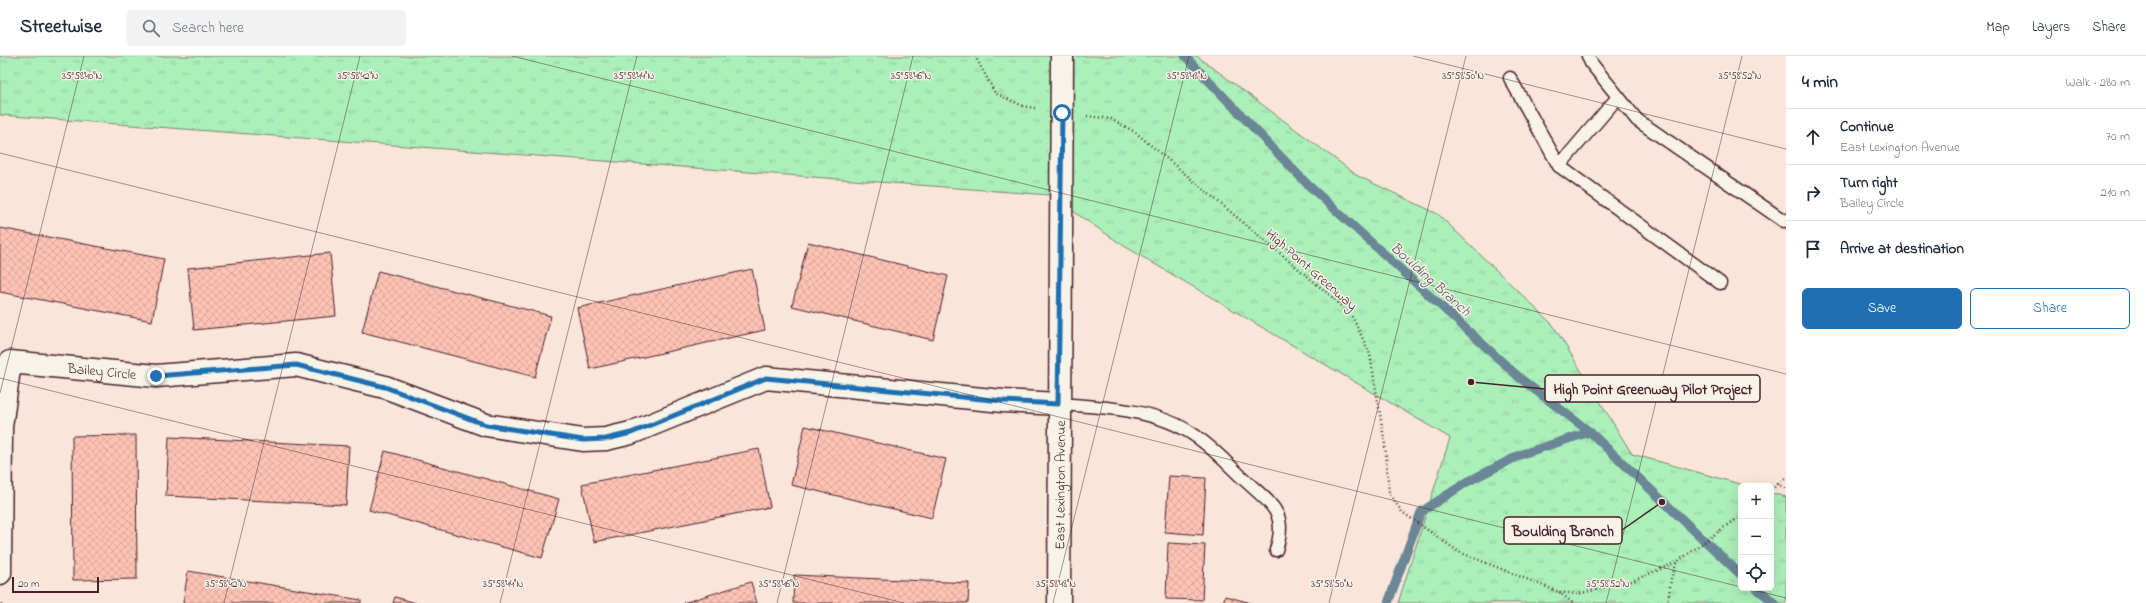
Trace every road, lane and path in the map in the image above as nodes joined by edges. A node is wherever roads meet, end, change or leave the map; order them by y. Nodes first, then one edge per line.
1 (975, 56) edge
2 (1062, 56) edge
3 (1588, 56) edge
4 (1510, 78) dead end
5 (1618, 97) junction
6 (1040, 109) dead end
7 (1086, 116) dead end
8 (1559, 166) junction
9 (1786, 220) edge
10 (1720, 283) dead end
11 (5, 361) edge
12 (1058, 404) junction
13 (1786, 477) edge
14 (1778, 484) junction
15 (1774, 487) edge
16 (1786, 489) edge
17 (1738, 517) edge
18 (1276, 550) dead end
19 (1677, 562) junction
20 (0, 572) edge
21 (1559, 592) junction
22 (1059, 603) edge
23 (1573, 603) edge
24 (1668, 603) edge

1 - 6 path
2 - 12 street, East Lexington Avenue
3 - 5 lane
4 - 8 lane
5 - 8 lane
5 - 9 lane
7 - 21 path, High Point Greenway
8 - 10 lane
11 - 12 street, Bailey Circle
11 - 20 street, Bailey Circle
12 - 18 lane
12 - 22 street, East Lexington Avenue
13 - 14 path
14 - 15 path
14 - 16 path
17 - 19 path, High Point Greenway
19 - 21 path, High Point Greenway
19 - 24 path
21 - 23 path, High Point Greenway

